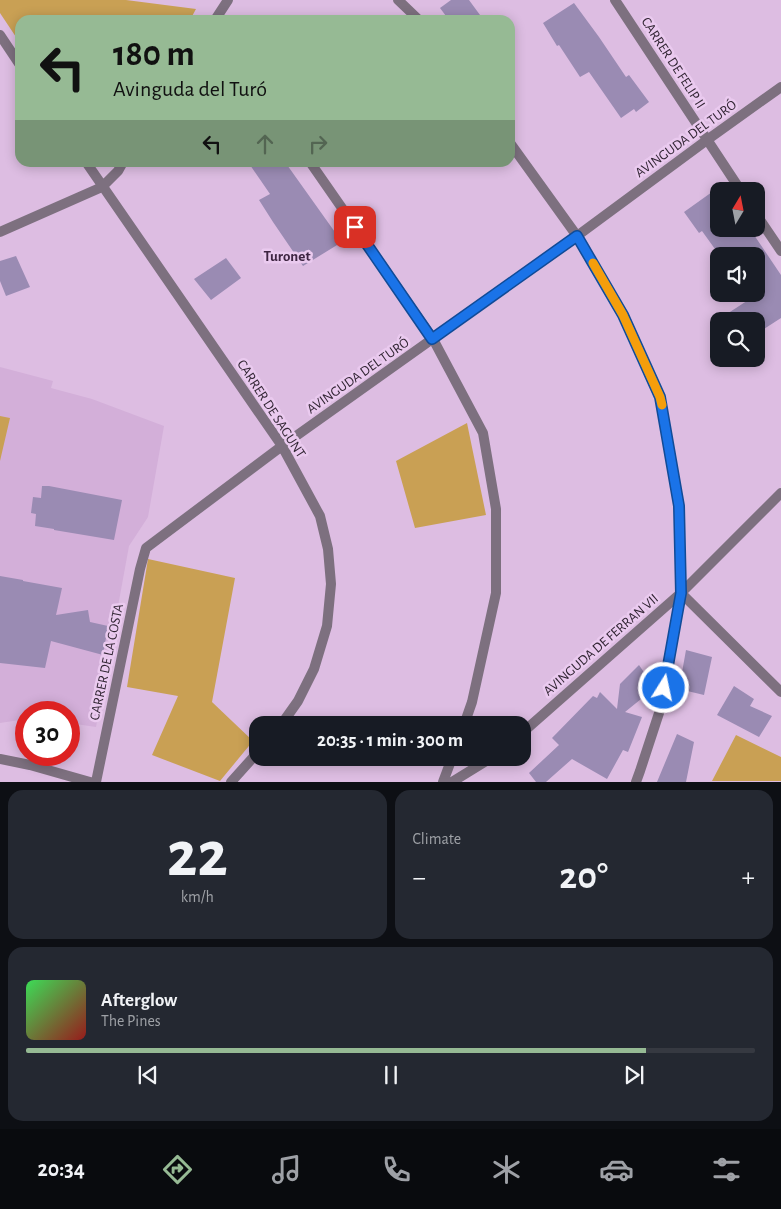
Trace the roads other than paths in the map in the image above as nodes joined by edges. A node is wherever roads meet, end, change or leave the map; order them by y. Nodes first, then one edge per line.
1 (228, 0) edge
2 (398, 0) edge
3 (615, 0) edge
4 (219, 15) edge
5 (414, 15) edge
6 (0, 35) edge
7 (15, 58) edge
8 (781, 87) edge
9 (707, 140) junction
10 (515, 150) edge
11 (89, 167) edge
12 (120, 167) edge
13 (313, 167) edge
14 (735, 182) edge
15 (102, 187) junction
16 (765, 227) edge
17 (0, 232) edge
18 (577, 236) junction
19 (781, 251) edge
20 (432, 339) junction
21 (282, 446) junction
22 (781, 493) edge
23 (146, 548) joint
24 (681, 593) junction
25 (781, 692) edge
26 (287, 716) edge
27 (467, 716) edge
28 (531, 725) edge
29 (0, 760) edge
30 (249, 762) edge
31 (449, 766) edge
32 (478, 766) edge
33 (90, 782) edge
34 (96, 782) edge
35 (231, 782) edge
36 (444, 782) edge
37 (452, 782) edge
38 (636, 782) edge

1 - 4 street
2 - 5 street
3 - 9 street, CARRER DE FELIP II
6 - 7 street
8 - 9 street, AVINGUDA DEL TURÓ
9 - 14 street, CARRER DE FELIP II
9 - 18 street, AVINGUDA DEL TURÓ
10 - 18 street
11 - 15 street, CARRER DE SAGUNT
12 - 15 street
13 - 20 street
15 - 17 street
15 - 21 street, CARRER DE SAGUNT
16 - 19 street
18 - 20 street, AVINGUDA DEL TURÓ
18 - 24 street
20 - 21 street, AVINGUDA DEL TURÓ
20 - 27 street
21 - 23 street, AVINGUDA DEL TURÓ
21 - 26 street, CARRER DE SAGUNT
22 - 24 street, AVINGUDA DE FERRAN VII
23 - 34 street, CARRER DE LA COSTA
24 - 25 street
24 - 28 street, AVINGUDA DE FERRAN VII
24 - 38 street
29 - 33 street
30 - 35 street
31 - 36 street
32 - 37 street

